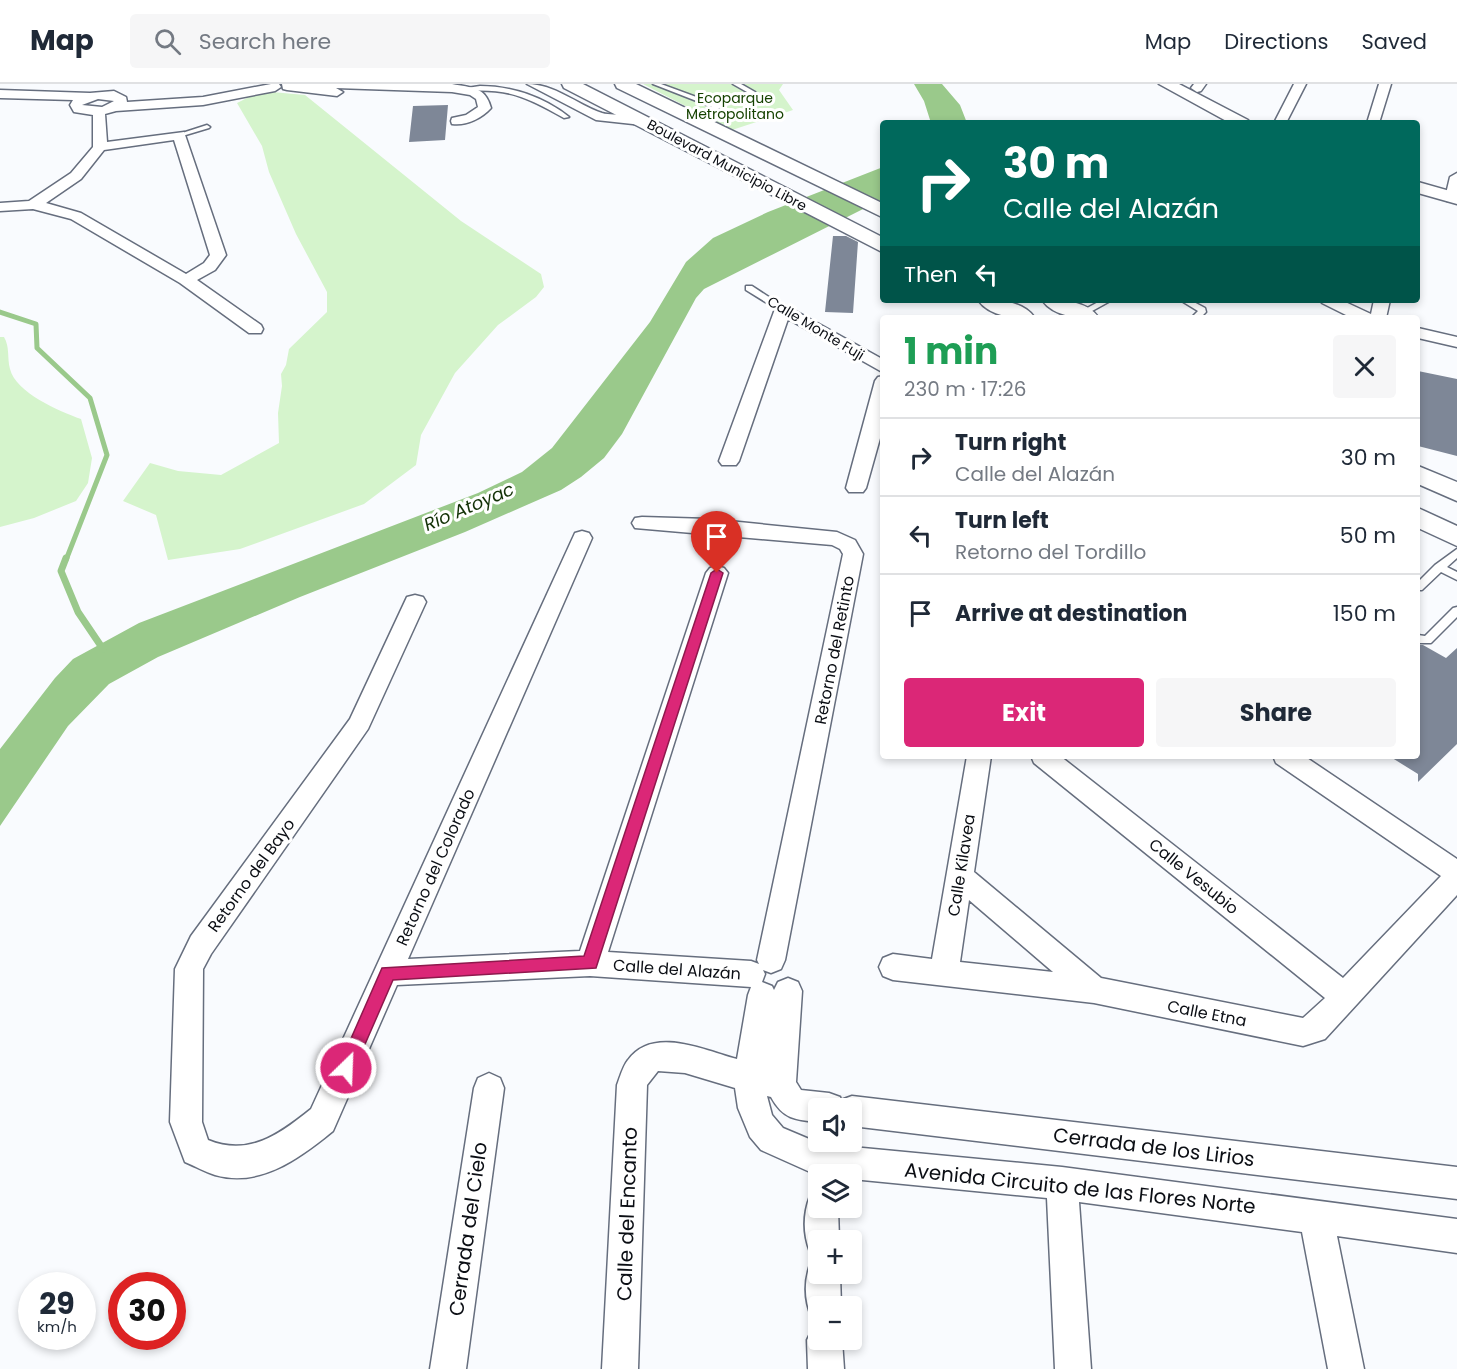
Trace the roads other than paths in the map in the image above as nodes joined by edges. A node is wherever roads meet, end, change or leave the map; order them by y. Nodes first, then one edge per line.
1 (117, 84) edge
2 (249, 84) edge
3 (328, 84) edge
4 (533, 84) edge
5 (570, 84) edge
6 (623, 84) edge
7 (656, 84) edge
8 (736, 84) edge
9 (1167, 84) edge
10 (1300, 84) edge
11 (1385, 84) edge
12 (281, 85) edge
13 (1195, 85) edge
14 (402, 88) junction
15 (464, 89) junction
16 (0, 94) edge
17 (107, 94) junction
18 (89, 97) junction
19 (0, 103) edge
20 (704, 103) junction
21 (118, 104) junction
22 (76, 105) junction
23 (719, 107) junction
24 (99, 111) junction
25 (687, 115) junction
26 (566, 117) dead end
27 (1236, 120) edge
28 (1257, 120) edge
29 (1282, 120) edge
30 (1374, 120) edge
31 (457, 121) dead end
32 (642, 121) junction
33 (207, 127) dead end
34 (179, 135) junction
35 (100, 147) junction
36 (1457, 177) edge
37 (1420, 187) edge
38 (1420, 200) edge
39 (1455, 202) edge
40 (33, 205) junction
41 (0, 207) edge
42 (880, 210) edge
43 (880, 245) edge
44 (186, 280) junction
45 (749, 288) dead end
46 (995, 303) edge
47 (1059, 303) edge
48 (1104, 303) edge
49 (1189, 303) edge
50 (1334, 303) edge
51 (783, 309) junction
52 (1018, 315) edge
53 (1082, 315) edge
54 (1086, 315) edge
55 (1198, 315) edge
56 (1359, 315) edge
57 (255, 329) dead end
58 (1420, 333) edge
59 (1457, 342) edge
60 (880, 366) edge
61 (880, 414) edge
62 (878, 431) edge
63 (729, 461) dead end
64 (1420, 475) edge
65 (856, 488) dead end
66 (1457, 493) edge
67 (1420, 518) edge
68 (642, 523) dead end
69 (1457, 537) edge
70 (582, 538) dead end
71 (1457, 552) edge
72 (1439, 567) junction
73 (717, 573) dead end
74 (1457, 576) edge
75 (1420, 585) edge
76 (415, 602) dead end
77 (1457, 611) edge
78 (1420, 639) edge
79 (979, 759) edge
80 (1047, 759) edge
81 (1289, 759) edge
82 (1457, 875) edge
83 (960, 876) junction
84 (590, 963) junction
85 (893, 967) dead end
86 (388, 973) junction
87 (944, 974) junction
88 (768, 980) junction
89 (1094, 990) junction
90 (1345, 997) junction
91 (749, 1078) junction
92 (781, 1084) junction
93 (489, 1088) dead end
94 (808, 1106) edge
95 (862, 1112) edge
96 (216, 1161) joint
97 (816, 1164) edge
98 (862, 1170) edge
99 (1062, 1183) junction
100 (1457, 1183) edge
101 (1316, 1215) junction
102 (1457, 1236) edge
103 (825, 1350) edge
104 (447, 1369) edge
105 (620, 1369) edge
106 (826, 1369) edge
107 (1073, 1369) edge
108 (1346, 1369) edge

1 - 17 street
2 - 21 street
3 - 14 street
4 - 32 street
5 - 32 main road, Boulevard Municipio Libre
6 - 25 main road, Boulevard Municipio Libre
7 - 20 lane
8 - 23 lane
9 - 27 street
10 - 29 street
11 - 30 street
12 - 14 street
12 - 21 street
13 - 28 street
14 - 15 street
15 - 26 lane
15 - 31 street
16 - 18 street
17 - 18 street
17 - 21 street
18 - 22 street
19 - 22 street
20 - 23 lane
20 - 25 lane
21 - 24 street
22 - 24 street
23 - 25 lane
24 - 35 street
25 - 42 main road, Boulevard Municipio Libre
32 - 43 main road, Boulevard Municipio Libre
33 - 34 lane
34 - 35 street
34 - 44 street
35 - 40 street
36 - 39 street
37 - 39 street
38 - 39 street
40 - 41 street
40 - 44 street
44 - 57 street
45 - 51 lane, Calle Monte Fuji
46 - 52 main road
47 - 53 main road
48 - 54 lane
49 - 55 lane
50 - 56 street
51 - 60 street, Calle Monte Fuji
51 - 63 street
58 - 59 street
61 - 62 street
62 - 65 street
64 - 66 main road
67 - 69 main road
68 - 88 street, Retorno del Retinto
70 - 86 street, Retorno del Colorado
71 - 72 lane
72 - 74 lane
72 - 75 lane
73 - 84 street
76 - 96 street, Retorno del Bayo
77 - 78 lane
79 - 83 street, Calle Kilavea
80 - 90 street, Calle Vesubio
81 - 82 street
82 - 90 street, Calle Etna
83 - 87 street, Calle Kilavea
83 - 89 street
84 - 86 street, Calle del Alazán
84 - 88 street, Calle del Alazán
85 - 87 street, Calle Etna
86 - 96 street, Retorno del Colorado
87 - 89 street, Calle Etna
88 - 91 street
88 - 92 street
89 - 90 street, Calle Etna
91 - 92 street
91 - 97 street, Avenida Circuito de las Flores Norte
91 - 105 street, Calle del Encanto
92 - 94 street
93 - 104 street, Cerrada del Cielo
95 - 100 street, Cerrada de los Lirios
98 - 99 street, Avenida Circuito de las Flores Norte
99 - 101 street, Avenida Circuito de las Flores Norte
99 - 107 street
101 - 102 street, Avenida Circuito de las Flores Norte
101 - 108 street
103 - 106 street

